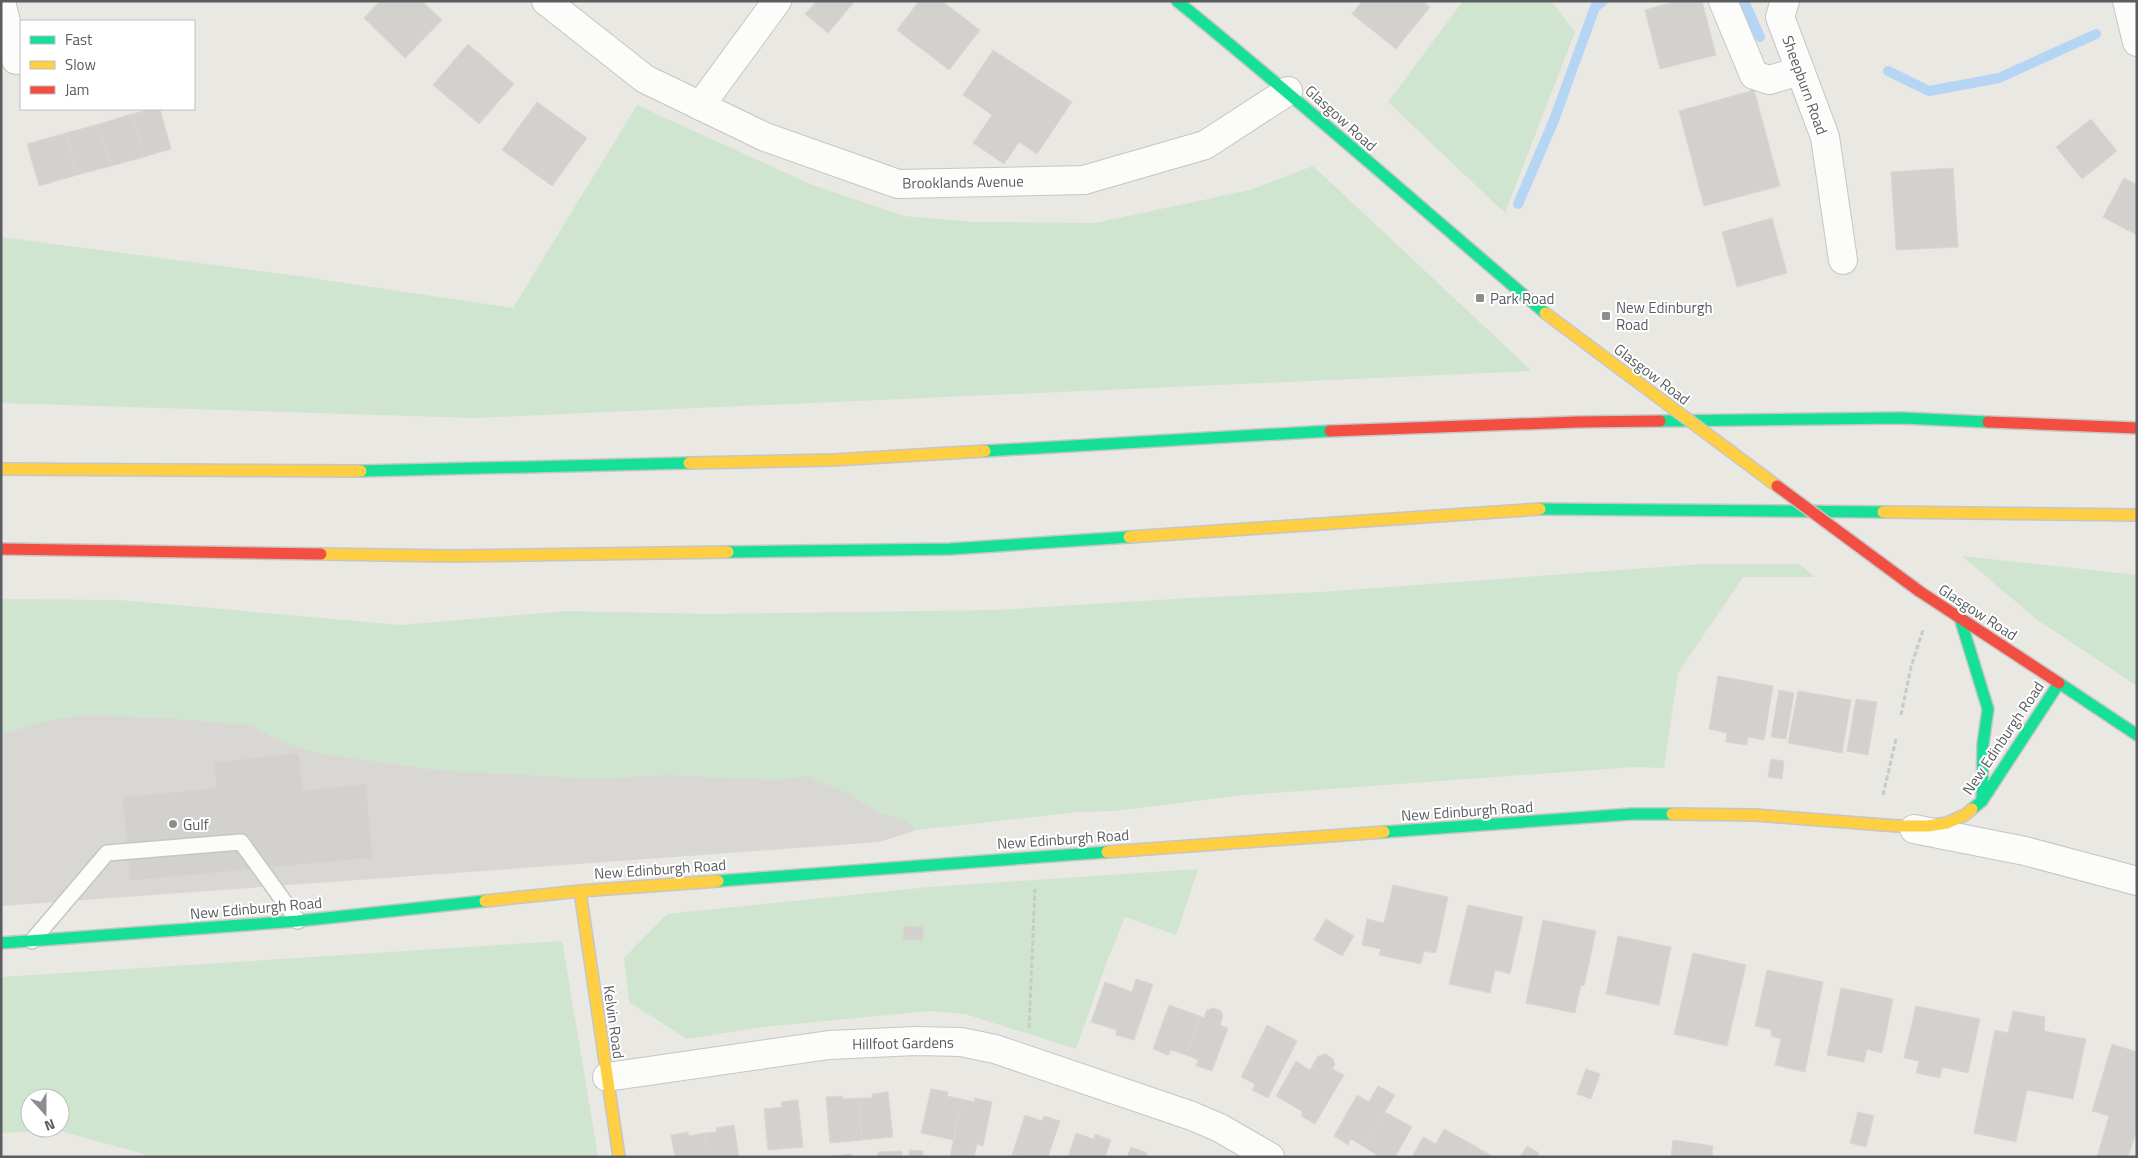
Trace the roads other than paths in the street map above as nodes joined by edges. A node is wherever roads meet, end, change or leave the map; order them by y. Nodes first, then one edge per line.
1 (546, 1) edge
2 (777, 1) edge
3 (1177, 1) edge
4 (1723, 1) edge
5 (1785, 1) edge
6 (2127, 1) edge
7 (1, 2) edge
8 (2137, 42) edge
9 (20, 59) edge
10 (1800, 71) junction
11 (1288, 90) junction
12 (700, 106) junction
13 (1843, 260) dead end
14 (2137, 428) edge
15 (1, 469) edge
16 (2137, 515) edge
17 (1, 549) edge
18 (1960, 618) junction
19 (2059, 683) junction
20 (2137, 735) edge
21 (1982, 801) junction
22 (1887, 825) junction
23 (2137, 881) edge
24 (580, 890) junction
25 (298, 921) junction
26 (32, 941) junction
27 (1, 943) edge
28 (607, 1077) junction
29 (619, 1157) edge
30 (1270, 1157) edge

1 - 12 street, Brooklands Avenue
2 - 12 street
3 - 11 main road, Glasgow Road
4 - 10 street
5 - 10 street, Sheepburn Road
6 - 8 street
7 - 9 street
10 - 13 street, Sheepburn Road
11 - 12 street, Brooklands Avenue
11 - 18 main road, Glasgow Road, bridge
14 - 15 main road
16 - 17 main road
18 - 19 main road, Glasgow Road
18 - 21 main road
19 - 20 main road, Glasgow Road
19 - 21 main road, New Edinburgh Road
21 - 22 main road, New Edinburgh Road
22 - 23 street
22 - 24 main road, New Edinburgh Road
24 - 25 main road, New Edinburgh Road
24 - 28 main road, Kelvin Road
25 - 26 main road, New Edinburgh Road
25 - 26 lane
26 - 27 main road, New Edinburgh Road
28 - 29 main road, Kelvin Road
28 - 30 street, Hillfoot Gardens

